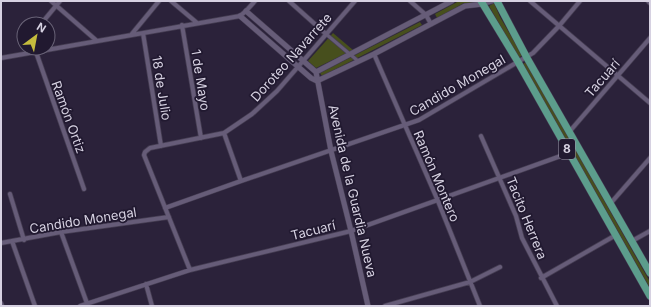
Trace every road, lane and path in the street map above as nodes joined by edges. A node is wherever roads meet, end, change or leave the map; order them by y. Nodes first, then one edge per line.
1 (51, 1) edge
2 (60, 1) edge
3 (159, 1) edge
4 (171, 1) edge
5 (255, 1) edge
6 (289, 1) edge
7 (356, 1) edge
8 (410, 1) edge
9 (452, 1) edge
10 (493, 1) edge
11 (497, 1) edge
12 (530, 1) edge
13 (580, 1) edge
14 (482, 2) edge
15 (56, 6) junction
16 (246, 11) junction
17 (426, 15) junction
18 (48, 16) edge
19 (240, 16) junction
20 (196, 22) junction
21 (431, 24) junction
22 (182, 26) junction
23 (559, 26) junction
24 (143, 33) junction
25 (326, 34) junction
26 (131, 35) junction
27 (650, 38) edge
28 (98, 41) junction
29 (56, 48) edge
30 (374, 54) junction
31 (16, 55) edge
32 (350, 55) junction
33 (37, 56) edge
34 (1, 58) edge
35 (527, 58) junction
36 (303, 61) junction
37 (358, 62) junction
38 (518, 62) junction
39 (298, 67) junction
40 (316, 72) junction
41 (617, 76) junction
42 (317, 81) junction
43 (650, 103) edge
44 (405, 125) junction
45 (570, 131) junction
46 (224, 132) junction
47 (481, 136) dead end
48 (201, 138) junction
49 (161, 146) junction
50 (331, 151) junction
51 (569, 153) junction
52 (650, 158) edge
53 (501, 178) junction
54 (241, 181) junction
55 (84, 189) dead end
56 (10, 194) dead end
57 (438, 201) junction
58 (610, 204) junction
59 (165, 208) junction
60 (169, 217) junction
61 (351, 231) junction
62 (650, 231) edge
63 (61, 232) junction
64 (616, 235) junction
65 (24, 240) junction
66 (12, 241) junction
67 (632, 241) junction
68 (1, 243) edge
69 (500, 267) dead end
70 (190, 270) junction
71 (650, 274) edge
72 (541, 278) junction
73 (470, 282) junction
74 (146, 284) junction
75 (650, 296) edge
76 (1, 303) edge
77 (88, 305) edge
78 (2, 306) edge
79 (35, 306) edge
80 (80, 306) edge
81 (152, 306) edge
82 (368, 306) edge
83 (385, 306) edge
84 (480, 306) edge
85 (556, 306) edge

1 - 15 street
2 - 15 street
3 - 26 street
4 - 20 street
5 - 16 street
6 - 25 street
7 - 25 street, Doroteo Navarrete
8 - 17 street
9 - 17 street
10 - 14 street
11 - 35 main road, 8
12 - 23 street
13 - 23 street, Candido Monegal
14 - 21 street
14 - 38 main road, 8
15 - 18 street
15 - 28 street
16 - 19 street
16 - 36 street
17 - 21 street
17 - 32 street
19 - 20 street
19 - 39 street
20 - 22 street
21 - 30 street
22 - 24 street
22 - 48 street, 1 de Mayo
23 - 35 street, Candido Monegal
23 - 41 street
24 - 26 street
24 - 49 street, 18 de Julio
25 - 32 street
25 - 36 street, Doroteo Navarrete
26 - 28 street
27 - 41 street, Tacuarí
28 - 29 street
30 - 37 street
30 - 44 street, Ramón Montero
31 - 34 street
32 - 37 street
32 - 40 street
33 - 55 street, Ramón Ortiz
35 - 38 street, Candido Monegal
35 - 45 main road, 8
36 - 39 street, Doroteo Navarrete
36 - 40 street
37 - 42 street
38 - 44 street, Candido Monegal
38 - 51 main road, 8
39 - 42 street
39 - 46 street, Doroteo Navarrete
40 - 42 street, Avenida de la Guardia Nueva
41 - 43 street
41 - 45 street, Tacuarí
42 - 50 street, Avenida de la Guardia Nueva
44 - 50 street, Candido Monegal
44 - 57 street, Ramón Montero
45 - 58 main road, 8
46 - 48 street, Doroteo Navarrete
46 - 54 street
47 - 53 street, Tacito Herrera
48 - 49 street, Doroteo Navarrete
49 - 59 street, Doroteo Navarrete
50 - 54 street, Candido Monegal
50 - 61 street, Avenida de la Guardia Nueva
51 - 53 street, Tacuarí
51 - 64 main road, 8
52 - 58 street
53 - 57 street, Tacuarí
53 - 72 street, Tacito Herrera
54 - 59 street, Candido Monegal
56 - 65 street
57 - 61 street, Tacuarí
57 - 73 street, Ramón Montero
58 - 67 main road, 8
59 - 60 street
60 - 63 street, Candido Monegal
60 - 70 street
61 - 70 street, Tacuarí
61 - 82 street, Avenida de la Guardia Nueva
62 - 67 street
63 - 65 street, Candido Monegal
63 - 77 street
64 - 72 street
64 - 75 main road, 8
65 - 66 street, Candido Monegal
66 - 68 street, Candido Monegal
66 - 79 street
67 - 71 main road, 8
69 - 73 street
70 - 74 street, Tacuarí
72 - 85 street, Tacito Herrera
73 - 83 street
73 - 84 street, Ramón Montero
74 - 77 street, Tacuarí
74 - 81 street
76 - 78 street
77 - 80 street, Tacuarí

